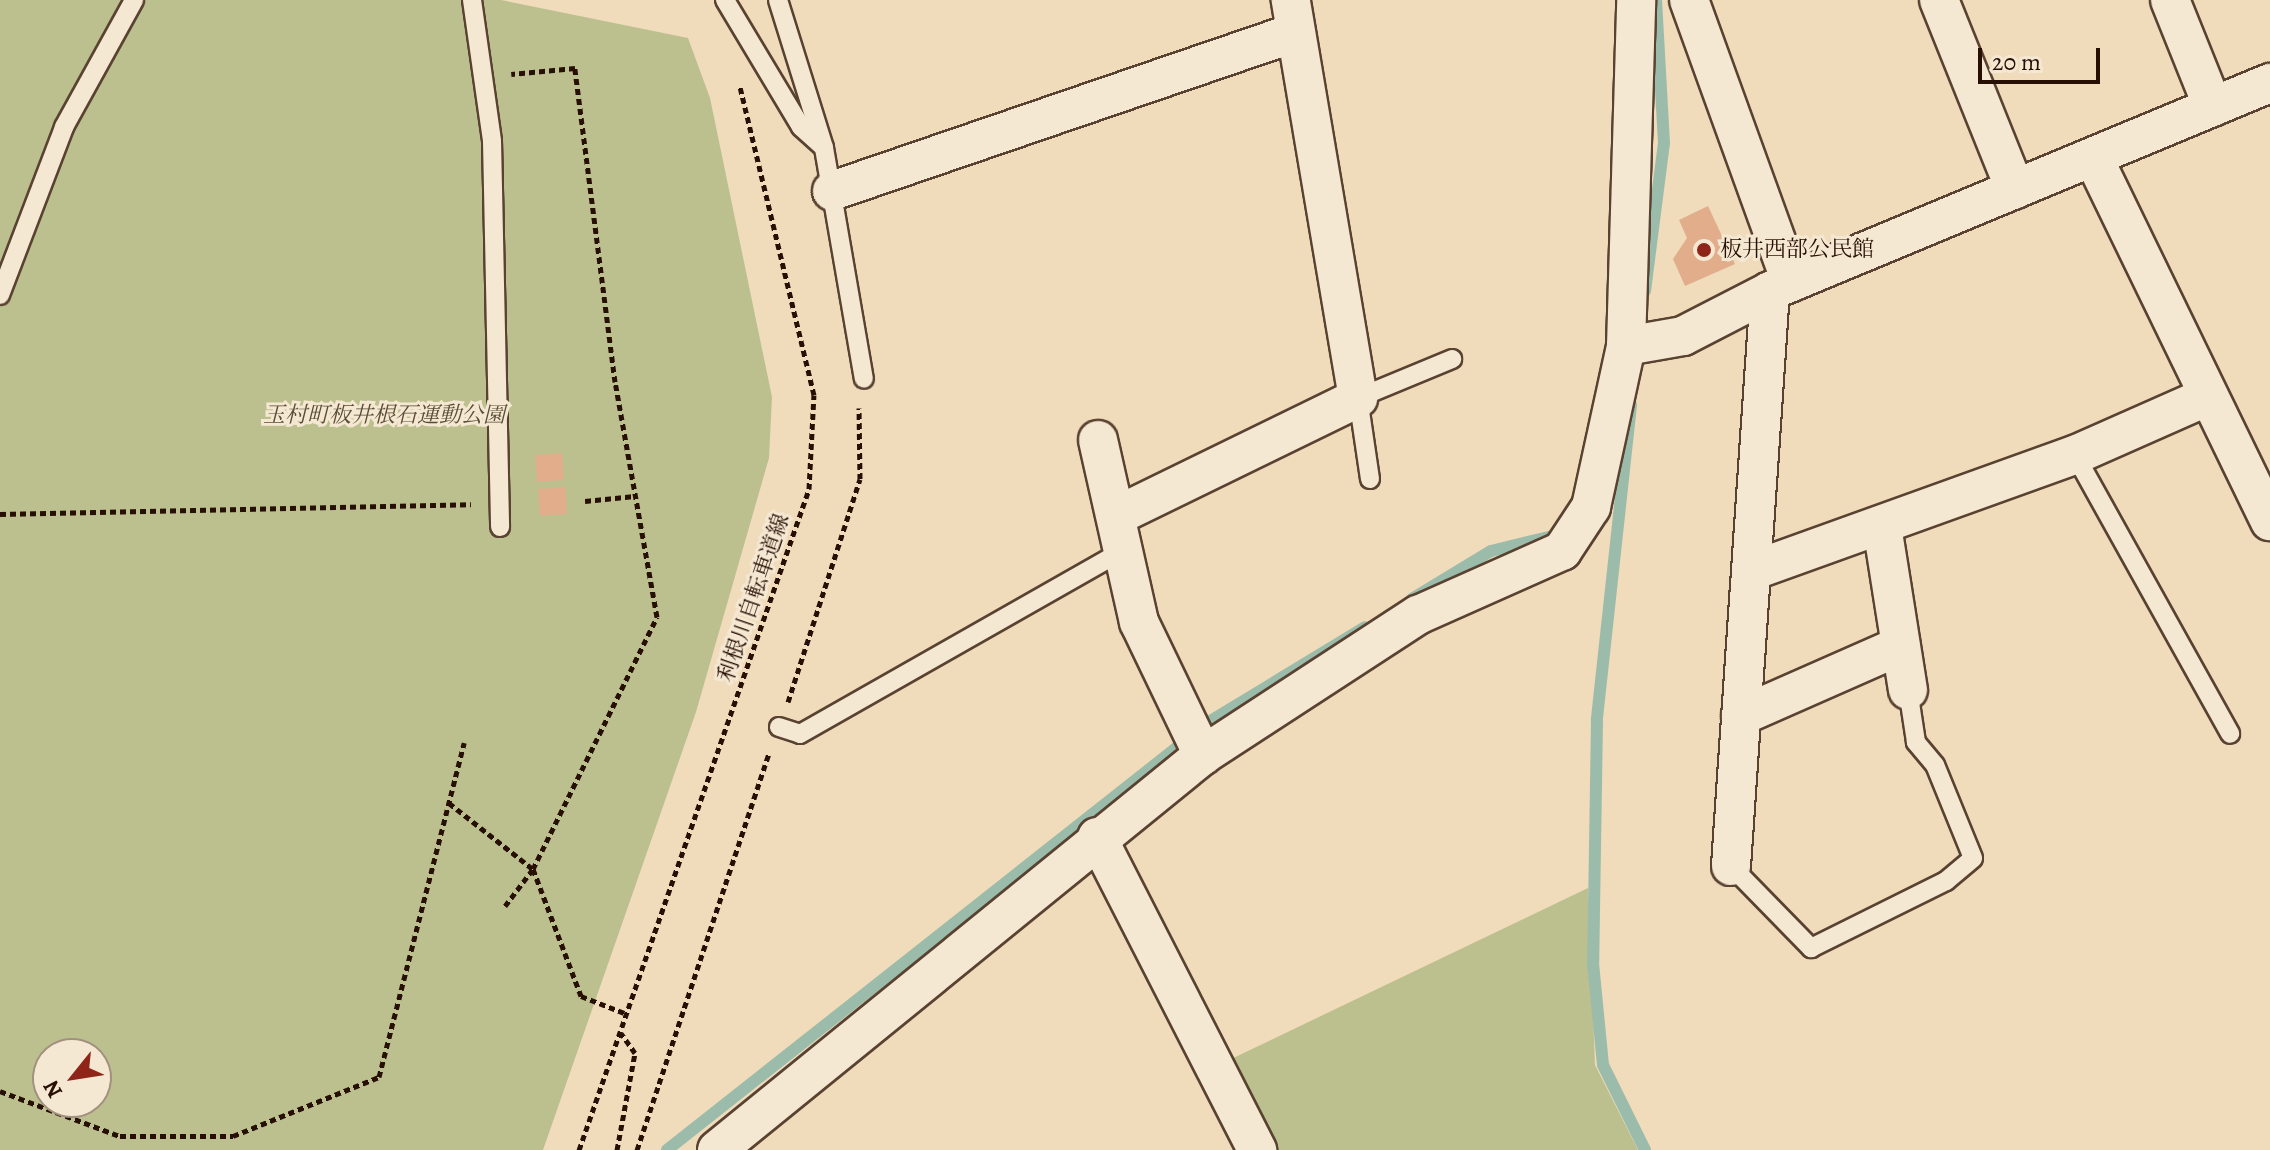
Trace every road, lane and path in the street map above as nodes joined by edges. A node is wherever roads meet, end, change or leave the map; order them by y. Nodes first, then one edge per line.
1 (134, 0) edge
2 (472, 0) edge
3 (725, 0) edge
4 (778, 0) edge
5 (1636, 0) edge
6 (1689, 0) edge
7 (1939, 0) edge
8 (2170, 0) edge
9 (1294, 16) edge
10 (736, 71) dead end
11 (537, 73) dead end
12 (2270, 83) edge
13 (2213, 107) junction
14 (824, 148) junction
15 (2093, 157) junction
16 (2015, 189) junction
17 (832, 191) junction
18 (1781, 286) junction
19 (0, 295) edge
20 (1626, 346) junction
21 (1452, 359) dead end
22 (864, 379) joint
23 (2208, 396) junction
24 (1358, 398) junction
25 (1098, 440) dead end
26 (2075, 455) junction
27 (1370, 479) dead end
28 (635, 496) junction
29 (585, 501) dead end
30 (500, 503) junction
31 (0, 514) edge
32 (2270, 521) edge
33 (1882, 526) junction
34 (500, 527) dead end
35 (1122, 532) junction
36 (1752, 571) junction
37 (1900, 646) junction
38 (1908, 690) joint
39 (1741, 716) junction
40 (779, 727) junction
41 (2230, 734) dead end
42 (464, 743) dead end
43 (1203, 755) junction
44 (449, 803) junction
45 (1097, 837) junction
46 (1731, 866) joint
47 (533, 869) junction
48 (505, 906) dead end
49 (627, 1014) junction
50 (620, 1032) junction
51 (0, 1091) edge
52 (579, 1150) edge
53 (617, 1150) edge
54 (637, 1150) edge
55 (717, 1150) edge
56 (1257, 1150) edge

1 - 19 lane
2 - 30 lane
3 - 14 lane
4 - 14 lane
5 - 20 street
6 - 18 street
7 - 16 street
8 - 13 street
9 - 17 street
9 - 24 street
10 - 49 path, 利根川自転車道線
11 - 28 path
12 - 13 street
13 - 15 street
14 - 17 lane
15 - 16 street
15 - 23 street
16 - 18 street
17 - 22 lane
18 - 20 street
18 - 36 street
20 - 43 street
21 - 24 lane
22 - 40 path
23 - 26 street
23 - 32 street
24 - 27 lane
24 - 35 street
25 - 35 street
26 - 33 street
26 - 41 lane
28 - 29 path
28 - 47 path
30 - 31 path
30 - 34 lane
33 - 36 street
33 - 37 street
35 - 40 lane
35 - 43 street
36 - 39 street
37 - 38 street
37 - 39 street
38 - 46 lane
39 - 46 street
40 - 54 path
42 - 44 path
43 - 45 street
44 - 47 path
44 - 51 path
45 - 55 street
45 - 56 street
47 - 48 path
47 - 49 path
49 - 50 path, 利根川自転車道線
50 - 52 path, 利根川自転車道線
50 - 53 path

